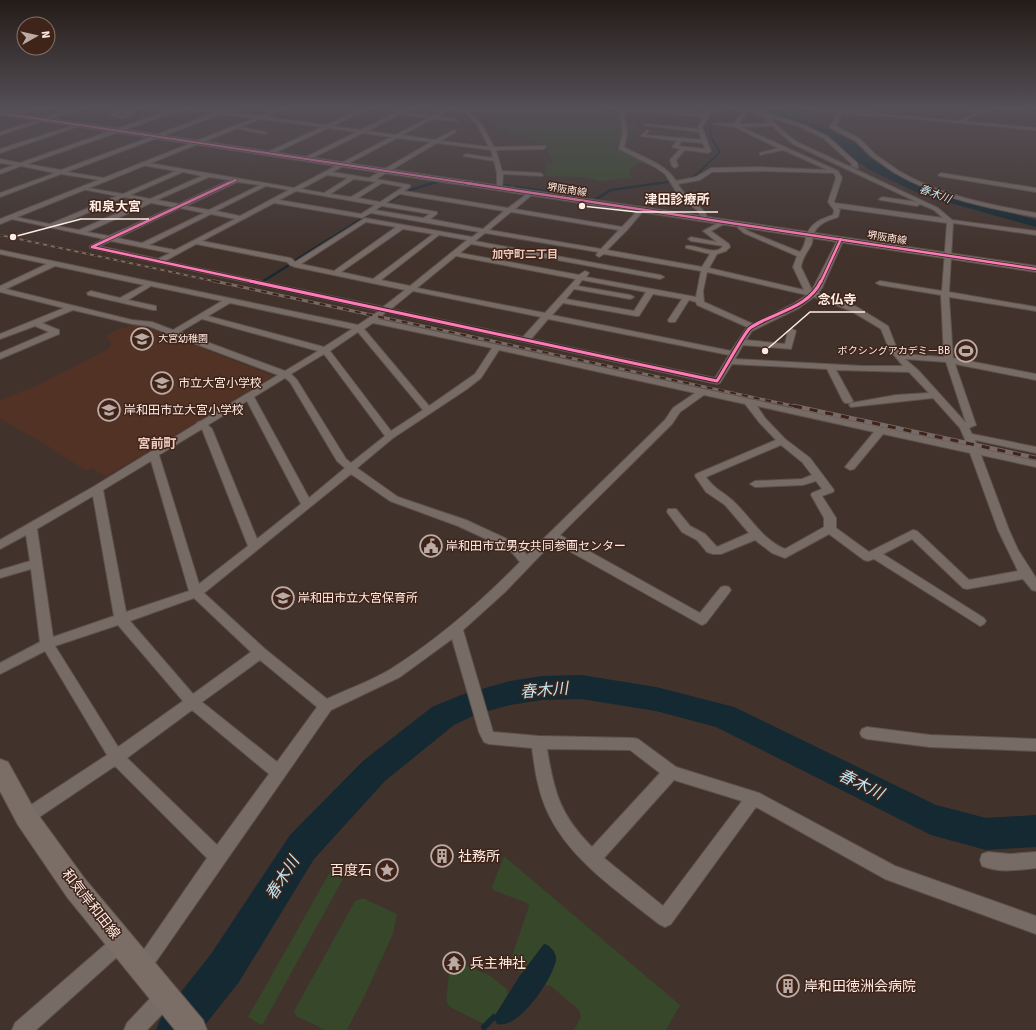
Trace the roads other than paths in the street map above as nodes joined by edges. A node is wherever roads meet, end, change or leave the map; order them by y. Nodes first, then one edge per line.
1 (46, 155) edge
2 (107, 155) edge
3 (165, 155) edge
4 (282, 155) edge
5 (314, 155) edge
6 (361, 155) edge
7 (412, 155) edge
8 (494, 155) edge
9 (635, 155) edge
10 (678, 155) edge
11 (799, 155) edge
12 (821, 155) edge
13 (846, 155) edge
14 (874, 156) edge
15 (468, 157) dead end
16 (306, 159) junction
17 (496, 160) junction
18 (0, 161) edge
19 (21, 164) junction
20 (143, 164) junction
21 (344, 164) junction
22 (675, 166) dead end
23 (854, 170) junction
24 (181, 171) junction
25 (386, 171) junction
26 (0, 172) edge
27 (62, 172) junction
28 (500, 172) junction
29 (836, 172) junction
30 (327, 173) junction
31 (540, 175) dead end
32 (941, 175) dead end
33 (208, 176) junction
34 (354, 177) junction
35 (104, 180) junction
36 (236, 180) junction
37 (370, 180) junction
38 (382, 181) junction
39 (673, 183) junction
40 (265, 184) junction
41 (84, 188) junction
42 (499, 188) junction
43 (295, 190) junction
44 (1036, 190) edge
45 (398, 192) junction
46 (531, 192) junction
47 (0, 195) edge
48 (122, 195) junction
49 (324, 195) junction
50 (882, 199) dead end
51 (351, 200) junction
52 (151, 201) junction
53 (274, 201) junction
54 (381, 205) junction
55 (833, 205) junction
56 (927, 205) junction
57 (179, 206) junction
58 (509, 209) junction
59 (642, 209) junction
60 (371, 211) junction
61 (209, 212) junction
62 (1036, 215) edge
63 (10, 218) junction
64 (242, 218) junction
65 (705, 219) junction
66 (425, 220) junction
67 (906, 221) dead end
68 (0, 222) edge
69 (724, 222) junction
70 (950, 224) junction
71 (742, 225) junction
72 (51, 226) junction
73 (401, 227) junction
74 (625, 228) junction
75 (483, 230) junction
76 (81, 232) junction
77 (438, 233) junction
78 (1036, 233) edge
79 (810, 235) junction
80 (110, 238) junction
81 (691, 239) dead end
82 (841, 239) junction
83 (470, 241) junction
84 (196, 242) junction
85 (143, 245) junction
86 (727, 245) junction
87 (692, 249) dead end
88 (603, 251) junction
89 (176, 252) junction
90 (0, 253) edge
91 (715, 253) junction
92 (454, 254) junction
93 (801, 255) junction
94 (947, 255) junction
95 (159, 261) junction
96 (53, 264) junction
97 (592, 264) junction
98 (295, 265) junction
99 (704, 268) junction
100 (1036, 269) edge
101 (335, 273) junction
102 (660, 277) dead end
103 (581, 278) junction
104 (375, 281) junction
105 (880, 283) dead end
106 (150, 284) junction
107 (573, 287) junction
108 (0, 289) edge
109 (411, 289) junction
110 (650, 291) junction
111 (91, 293) dead end
112 (812, 293) junction
113 (945, 294) junction
114 (630, 297) dead end
115 (687, 298) junction
116 (122, 300) junction
117 (561, 300) junction
118 (699, 300) junction
119 (228, 301) junction
120 (71, 308) junction
121 (153, 308) dead end
122 (1036, 309) edge
123 (384, 310) junction
124 (547, 315) junction
125 (203, 317) junction
126 (372, 320) junction
127 (672, 320) dead end
128 (36, 322) junction
129 (753, 327) junction
130 (359, 328) junction
131 (792, 331) dead end
132 (173, 333) junction
133 (0, 337) edge
134 (525, 340) junction
135 (741, 342) junction
136 (497, 347) junction
137 (325, 350) junction
138 (0, 356) edge
139 (898, 356) junction
140 (732, 358) junction
141 (950, 360) junction
142 (830, 367) junction
143 (911, 369) junction
144 (285, 374) junction
145 (1036, 377) edge
146 (704, 391) junction
147 (934, 395) junction
148 (249, 396) junction
149 (748, 401) junction
150 (428, 410) junction
151 (202, 424) junction
152 (881, 430) junction
153 (967, 432) junction
154 (390, 436) junction
155 (782, 441) junction
156 (1036, 450) edge
157 (975, 451) junction
158 (154, 454) junction
159 (1036, 464) edge
160 (850, 467) dead end
161 (352, 468) junction
162 (819, 476) junction
163 (755, 484) dead end
164 (97, 489) junction
165 (306, 505) junction
166 (672, 512) dead end
167 (31, 527) junction
168 (830, 529) junction
169 (756, 535) junction
170 (552, 536) junction
171 (0, 545) edge
172 (254, 546) junction
173 (874, 554) junction
174 (36, 563) junction
175 (527, 563) junction
176 (0, 574) edge
177 (1026, 574) junction
178 (1036, 587) edge
179 (725, 590) dead end
180 (196, 593) junction
181 (121, 619) junction
182 (980, 621) dead end
183 (456, 629) junction
184 (47, 644) junction
185 (260, 653) junction
186 (0, 669) edge
187 (193, 703) junction
188 (326, 706) junction
189 (867, 733) dead end
190 (538, 742) junction
191 (1036, 745) edge
192 (116, 757) junction
193 (0, 769) edge
194 (278, 772) junction
195 (671, 772) junction
196 (754, 798) junction
197 (26, 817) junction
198 (218, 857) junction
199 (593, 858) junction
200 (988, 860) dead end
201 (1036, 860) edge
202 (1036, 925) edge
203 (121, 942) junction
204 (142, 967) junction
205 (168, 999) junction
206 (22, 1030) edge
207 (134, 1030) edge
208 (193, 1030) edge

1 - 19 street
2 - 27 street
3 - 20 street
4 - 16 main road, 堺阪南線
5 - 16 street
6 - 21 street
7 - 25 street
8 - 17 street
9 - 39 street
10 - 22 street
11 - 29 street
12 - 23 street
13 - 23 street
14 - 62 street
15 - 17 street
16 - 21 main road, 堺阪南線
17 - 28 street
18 - 19 street
19 - 26 street
19 - 27 street
20 - 24 street
20 - 35 street
21 - 25 main road, 堺阪南線
21 - 30 street
23 - 56 street
24 - 33 street
24 - 48 street
25 - 37 street
25 - 42 main road, 堺阪南線
27 - 35 street
27 - 47 street
28 - 31 street
28 - 42 street
29 - 39 street
29 - 55 street
30 - 34 street
30 - 43 street
32 - 44 street
33 - 36 street
33 - 52 street
34 - 37 street
34 - 49 street
35 - 41 street
36 - 40 street
36 - 57 street
37 - 38 street
38 - 45 street
38 - 51 street
39 - 65 street
40 - 43 street
40 - 61 street
41 - 48 street
41 - 63 street
42 - 46 main road, 堺阪南線
43 - 49 street
43 - 53 street
45 - 54 street
45 - 58 street
46 - 58 street
46 - 59 main road, 堺阪南線
48 - 52 street
48 - 72 street
49 - 51 street
50 - 56 street
51 - 54 street
52 - 57 street
52 - 76 street
53 - 60 street
53 - 64 street
54 - 60 street
54 - 66 street
55 - 70 street
55 - 79 street
56 - 70 street
57 - 61 street
57 - 80 street
58 - 74 street
58 - 75 street
59 - 65 main road, 堺阪南線
59 - 74 street
60 - 66 street
61 - 64 street
61 - 85 street
63 - 68 street
63 - 72 street
64 - 84 street
65 - 69 main road, 堺阪南線
66 - 75 street
67 - 70 street
69 - 71 main road, 堺阪南線
69 - 86 street
70 - 78 street
70 - 94 street
71 - 79 main road, 堺阪南線
71 - 93 street
72 - 76 street
73 - 77 street
73 - 98 street
73 - 101 street
74 - 88 street
75 - 83 street
75 - 88 street
76 - 80 street
77 - 83 street
77 - 104 street
79 - 82 main road, 堺阪南線
79 - 93 street
80 - 85 street
80 - 95 street
81 - 86 street
82 - 94 main road, 堺阪南線
82 - 112 street
83 - 92 street
83 - 97 street
84 - 89 street
84 - 98 street
85 - 89 street
86 - 91 street
87 - 91 street
88 - 97 street
88 - 99 street
89 - 95 street
90 - 96 street
91 - 99 street
92 - 103 street
92 - 109 street
93 - 112 street
94 - 100 main road, 堺阪南線
94 - 113 street
95 - 123 street
96 - 106 street
96 - 108 street
97 - 102 street
97 - 103 street
98 - 101 street
99 - 112 street
99 - 118 street
101 - 104 street
103 - 107 street
103 - 110 street
104 - 109 street
105 - 113 street
106 - 116 street
106 - 119 street
107 - 114 street
107 - 117 street
108 - 120 street
109 - 123 street
109 - 124 street
110 - 115 street
110 - 117 street
111 - 116 street
112 - 129 street
112 - 139 street
113 - 122 street
113 - 141 street
115 - 118 street
115 - 127 street
116 - 121 street
117 - 124 street
118 - 129 street
119 - 125 street
119 - 130 street
120 - 128 street
120 - 132 street
123 - 126 street
123 - 134 street
124 - 134 street
124 - 140 street
125 - 132 street
125 - 137 street
126 - 130 street
126 - 136 street
128 - 133 street
128 - 138 street
129 - 135 street
130 - 137 street
130 - 150 street
131 - 135 street
132 - 144 street
134 - 140 street
135 - 140 street
136 - 146 street
136 - 150 street
137 - 144 street
137 - 154 street
139 - 141 street
139 - 143 street
140 - 142 street
141 - 145 street
141 - 153 street
142 - 143 street
142 - 147 street
143 - 147 street
144 - 148 street
144 - 161 street
146 - 149 street
146 - 170 street
147 - 153 street
148 - 151 street
148 - 165 street
149 - 152 street
149 - 155 street
150 - 154 street
151 - 158 street
151 - 172 street
152 - 157 street
152 - 160 street
153 - 156 street
153 - 157 street
154 - 161 street
155 - 162 street
155 - 169 street
157 - 159 street
157 - 177 street
158 - 164 street
158 - 180 street
161 - 165 street
161 - 175 street
162 - 163 street
162 - 168 street
164 - 167 street
164 - 181 street
165 - 172 street
166 - 169 street
167 - 171 street
167 - 174 street
168 - 169 street
168 - 173 street
170 - 175 street
170 - 179 street
172 - 180 street
173 - 177 street
173 - 182 street
174 - 176 street
174 - 184 street
175 - 183 street
177 - 178 street
180 - 181 street
180 - 185 street
181 - 184 street
181 - 187 street
183 - 188 street
183 - 190 street
184 - 186 street
184 - 192 street
185 - 187 street
185 - 188 street
187 - 192 street
187 - 194 street
188 - 194 street
189 - 191 street
190 - 195 street
190 - 199 street
192 - 197 street
192 - 198 street
193 - 197 main road, 和気岸和田線
194 - 198 street
195 - 196 street
195 - 199 street
196 - 199 street
196 - 202 street
197 - 203 main road, 和気岸和田線
198 - 204 street
200 - 201 street
203 - 204 main road, 和気岸和田線
203 - 206 street
204 - 205 main road, 和気岸和田線
205 - 207 street
205 - 208 main road, 和気岸和田線

